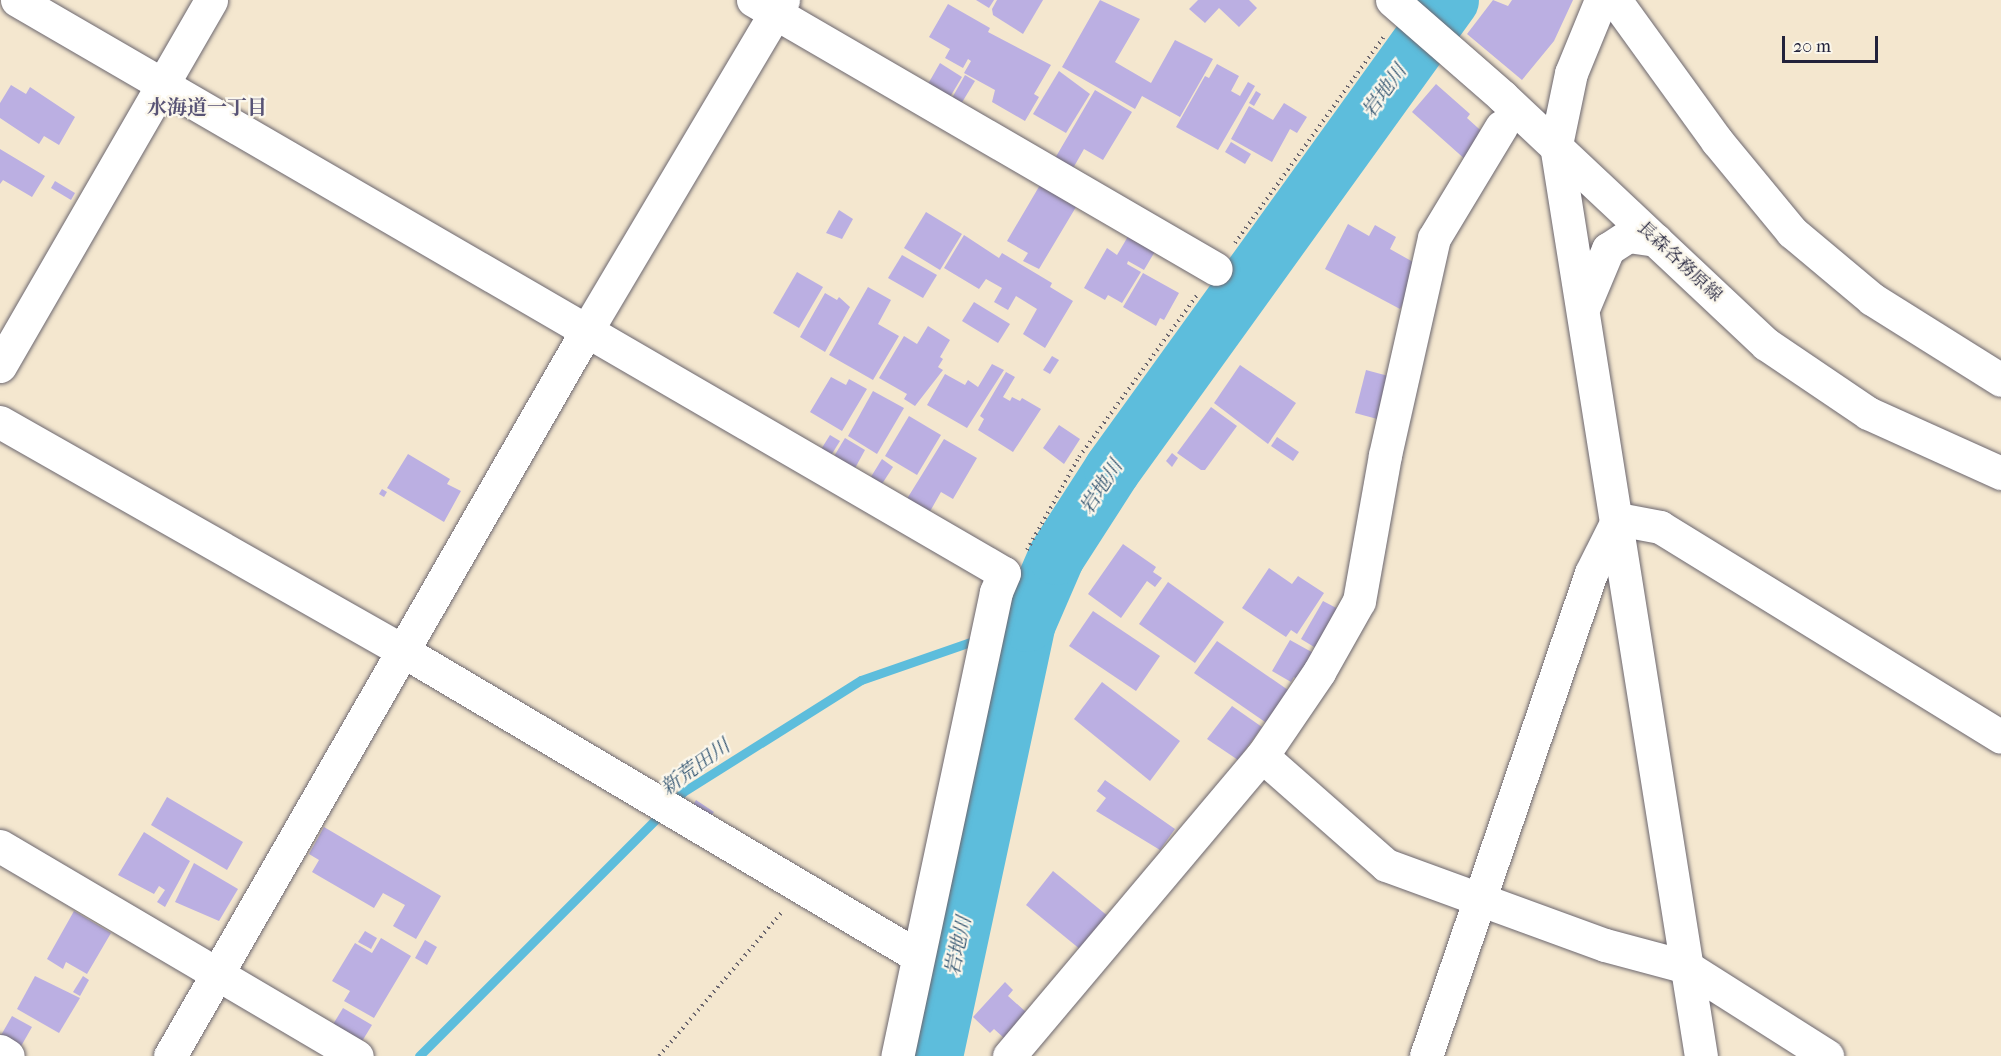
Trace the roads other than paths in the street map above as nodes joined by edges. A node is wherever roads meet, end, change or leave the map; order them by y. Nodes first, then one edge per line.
1 (17, 0) edge
2 (211, 0) edge
3 (1601, 0) edge
4 (1616, 0) edge
5 (771, 4) edge
6 (1397, 5) edge
7 (162, 85) junction
8 (1502, 112) junction
9 (1556, 145) junction
10 (1627, 212) junction
11 (1656, 240) junction
12 (1574, 255) junction
13 (1216, 269) dead end
14 (1583, 309) junction
15 (587, 330) junction
16 (0, 366) edge
17 (2001, 380) edge
18 (0, 422) edge
19 (2001, 473) edge
20 (1618, 519) junction
21 (403, 651) junction
22 (2001, 737) edge
23 (1262, 756) junction
24 (0, 846) edge
25 (1482, 898) junction
26 (916, 955) junction
27 (1688, 967) junction
28 (217, 973) junction
29 (0, 1051) edge
30 (8, 1056) edge
31 (170, 1056) edge
32 (357, 1056) edge
33 (897, 1056) edge
34 (1009, 1056) edge
35 (1426, 1056) edge
36 (1701, 1056) edge
37 (1827, 1056) edge

1 - 7 street
2 - 7 street
3 - 9 street
4 - 17 street
5 - 13 street
5 - 15 street
6 - 8 street, 長森各務原線
7 - 15 street
7 - 16 street
8 - 9 street, 長森各務原線
8 - 23 street
9 - 10 street, 長森各務原線
9 - 12 street
10 - 11 street, 長森各務原線
10 - 12 street
11 - 14 street
11 - 19 street, 長森各務原線
12 - 14 street
14 - 20 street
15 - 21 street
15 - 26 street
18 - 21 street
20 - 22 street
20 - 25 street
20 - 27 street
21 - 26 street
21 - 28 street
23 - 25 street
23 - 34 street
24 - 28 street
25 - 27 street
25 - 35 street
26 - 33 street
27 - 36 street
27 - 37 street
28 - 31 street
28 - 32 street
29 - 30 street

